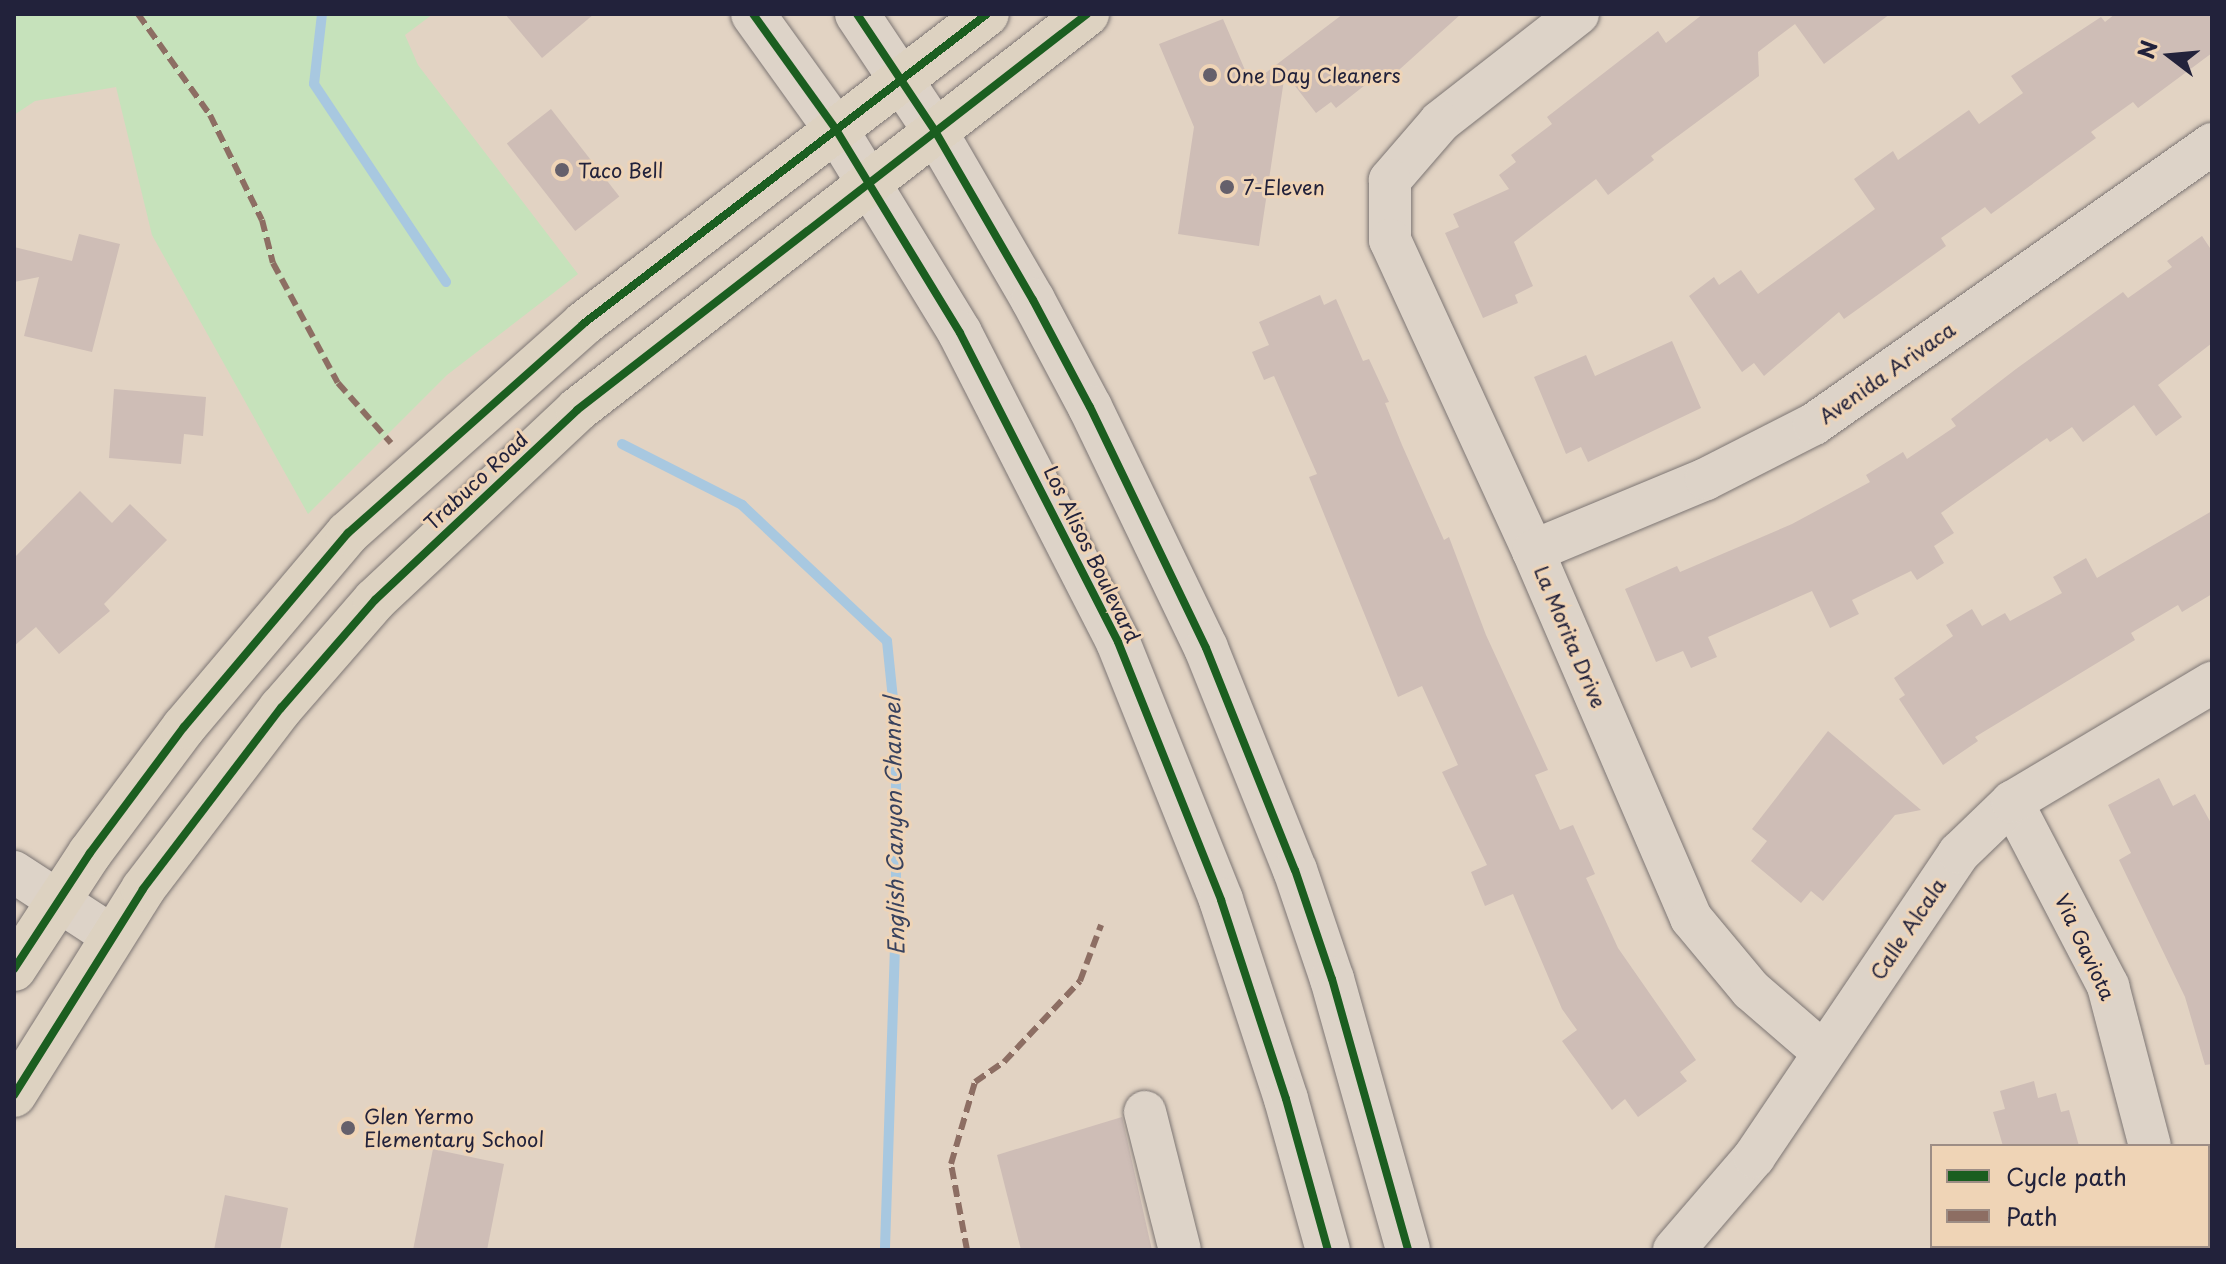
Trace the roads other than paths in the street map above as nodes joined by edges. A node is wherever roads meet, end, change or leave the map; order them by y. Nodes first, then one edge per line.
1 (753, 14) edge
2 (857, 14) edge
3 (987, 14) edge
4 (1087, 14) edge
5 (1578, 14) edge
6 (900, 80) junction
7 (835, 128) junction
8 (935, 131) junction
9 (2212, 144) edge
10 (868, 183) junction
11 (1533, 551) junction
12 (2212, 683) edge
13 (2012, 802) junction
14 (14, 872) edge
15 (57, 901) junction
16 (112, 936) junction
17 (14, 969) edge
18 (1824, 1053) junction
19 (14, 1095) edge
20 (1145, 1112) dead end
21 (2149, 1144) edge
22 (1180, 1250) edge
23 (1328, 1250) edge
24 (1408, 1250) edge
25 (1674, 1250) edge

1 - 7 main road, Los Alisos Boulevard
2 - 6 main road
3 - 6 main road
4 - 8 main road, Trabuco Road
5 - 11 street, La Morita Drive
6 - 7 main road
6 - 8 main road
7 - 10 main road, Los Alisos Boulevard
7 - 15 main road
8 - 10 main road, Trabuco Road
8 - 24 main road
9 - 11 street, Avenida Arivaca
10 - 16 main road, Trabuco Road
10 - 23 main road, Los Alisos Boulevard
11 - 18 street, La Morita Drive
12 - 13 street, Calle Alcala
13 - 18 street, Calle Alcala
13 - 21 street, Via Gaviota
14 - 15 street
15 - 16 street
15 - 17 main road
16 - 19 main road, Trabuco Road
18 - 25 street, Calle Alcala
20 - 22 street

